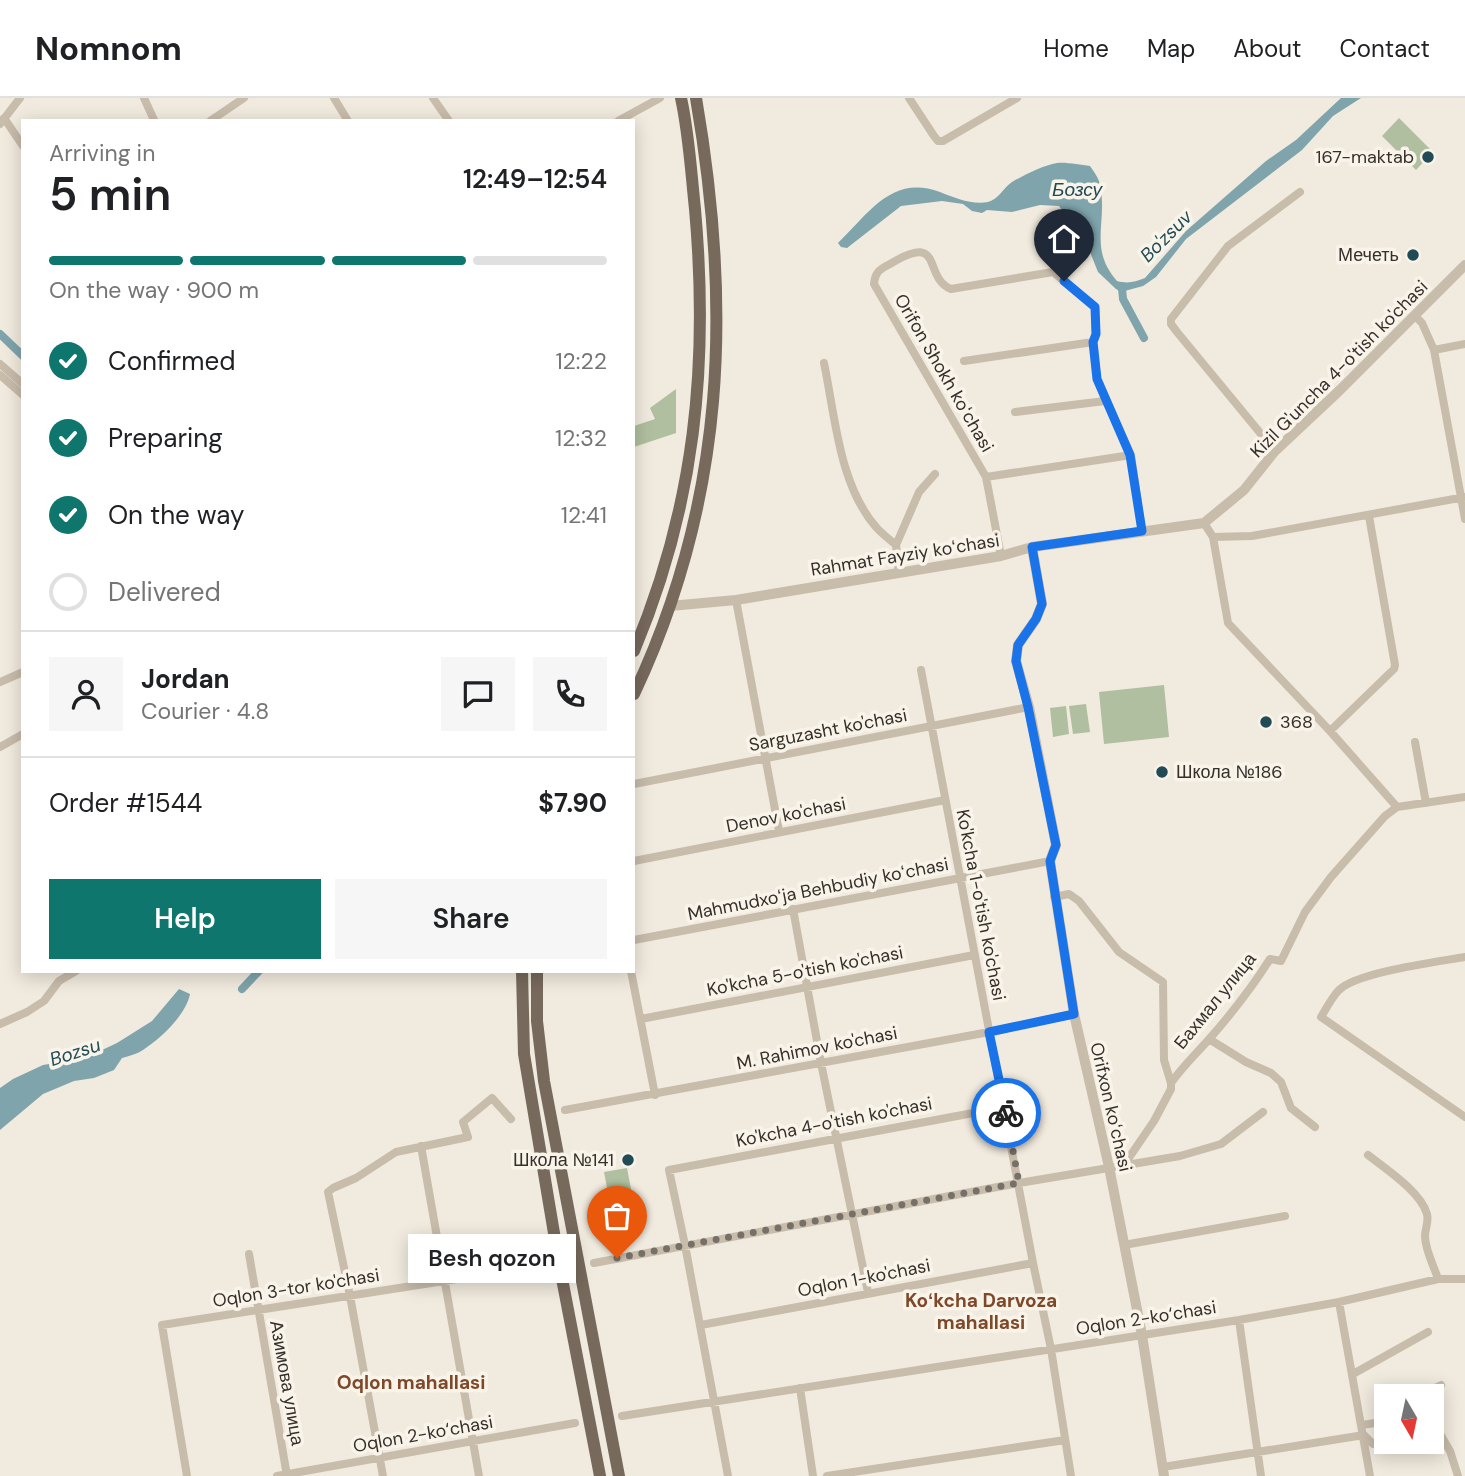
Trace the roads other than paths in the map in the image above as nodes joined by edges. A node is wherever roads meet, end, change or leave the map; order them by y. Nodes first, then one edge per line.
1 (20, 98) edge
2 (144, 98) edge
3 (244, 98) edge
4 (347, 98) edge
5 (660, 98) edge
6 (681, 98) edge
7 (696, 98) edge
8 (909, 98) edge
9 (1017, 98) edge
10 (437, 99) edge
11 (336, 101) edge
12 (154, 119) edge
13 (213, 119) edge
14 (347, 119) edge
15 (448, 119) edge
16 (622, 119) edge
17 (2, 121) edge
18 (21, 144) edge
19 (1300, 192) dead end
20 (713, 246) junction
21 (698, 247) junction
22 (1465, 265) edge
23 (1415, 316) junction
24 (1093, 342) junction
25 (1465, 344) edge
26 (1434, 350) junction
27 (964, 361) dead end
28 (824, 363) dead end
29 (0, 365) edge
30 (0, 375) edge
31 (21, 382) edge
32 (21, 393) edge
33 (1105, 401) junction
34 (1015, 412) dead end
35 (693, 431) junction
36 (711, 433) junction
37 (1275, 451) junction
38 (1130, 455) junction
39 (935, 474) dead end
40 (986, 477) junction
41 (1463, 498) edge
42 (1369, 516) junction
43 (1465, 519) edge
44 (1204, 523) junction
45 (1142, 531) junction
46 (1213, 537) junction
47 (896, 545) junction
48 (1032, 547) junction
49 (1001, 556) junction
50 (899, 573) junction
51 (736, 600) junction
52 (670, 606) junction
53 (635, 648) edge
54 (921, 670) dead end
55 (21, 673) edge
56 (0, 682) edge
57 (635, 692) edge
58 (1028, 707) junction
59 (931, 726) junction
60 (1330, 731) junction
61 (21, 735) edge
62 (1415, 742) dead end
63 (0, 747) edge
64 (765, 758) junction
65 (635, 784) edge
66 (1465, 797) edge
67 (945, 800) junction
68 (1426, 803) junction
69 (1397, 807) junction
70 (779, 831) junction
71 (635, 861) edge
72 (1050, 861) junction
73 (959, 878) junction
74 (1054, 897) junction
75 (793, 909) junction
76 (635, 940) edge
77 (974, 955) junction
78 (1465, 957) edge
79 (72, 973) edge
80 (522, 973) edge
81 (537, 973) edge
82 (631, 973) edge
83 (808, 986) junction
84 (1074, 1014) junction
85 (641, 1019) junction
86 (0, 1024) edge
87 (989, 1032) junction
88 (1209, 1039) junction
89 (821, 1063) junction
90 (1171, 1083) junction
91 (655, 1095) junction
92 (1005, 1107) junction
93 (565, 1110) dead end
94 (1263, 1112) dead end
95 (1465, 1118) edge
96 (512, 1119) dead end
97 (1315, 1127) dead end
98 (836, 1137) junction
99 (421, 1146) junction
100 (1368, 1155) dead end
101 (1124, 1165) junction
102 (1109, 1167) junction
103 (1019, 1183) junction
104 (854, 1215) junction
105 (1285, 1216) dead end
106 (685, 1245) junction
107 (1125, 1245) junction
108 (249, 1254) dead end
109 (559, 1263) junction
110 (594, 1263) dead end
111 (1033, 1263) junction
112 (1437, 1279) junction
113 (1465, 1279) edge
114 (445, 1281) junction
115 (868, 1292) junction
116 (350, 1296) junction
117 (1339, 1302) junction
118 (258, 1310) junction
119 (1238, 1320) junction
120 (701, 1325) junction
121 (1428, 1332) dead end
122 (1142, 1335) junction
123 (1051, 1349) junction
124 (1353, 1374) junction
125 (800, 1388) junction
126 (715, 1402) junction
127 (622, 1416) dead end
128 (575, 1423) dead end
129 (1374, 1423) edge
130 (1362, 1424) junction
131 (1364, 1435) junction
132 (1065, 1440) junction
133 (473, 1441) junction
134 (1444, 1441) edge
135 (1374, 1444) edge
136 (1257, 1451) junction
137 (380, 1458) junction
138 (1164, 1471) edge
139 (287, 1475) edge
140 (187, 1476) edge
141 (277, 1476) edge
142 (383, 1476) edge
143 (480, 1476) edge
144 (600, 1476) edge
145 (619, 1476) edge
146 (728, 1476) edge
147 (813, 1476) edge
148 (827, 1476) edge
149 (1071, 1476) edge
150 (1261, 1476) edge
151 (1370, 1476) edge
152 (1458, 1476) edge

1 - 17 street
2 - 12 street
3 - 13 street
4 - 11 street
5 - 16 street
6 - 21 main road
7 - 20 main road
8 - 9 street
10 - 15 street
11 - 14 street
17 - 18 street
19 - 37 street
20 - 21 main road
20 - 36 main road
21 - 35 main road
22 - 23 street, Kizil G'uncha 4-o'tish ko'chasi
23 - 26 street
23 - 37 street, Kizil G'uncha 4-o'tish ko'chasi
24 - 27 street
24 - 33 street
24 - 40 street, Orifon Shokh koʻchasi
25 - 26 street
26 - 41 street
28 - 47 street
29 - 31 street
30 - 32 street
33 - 34 street
33 - 38 street
35 - 36 main road
35 - 53 main road
36 - 52 main road
37 - 44 street, Kizil G'uncha 4-o'tish ko'chasi
38 - 40 street
38 - 45 street
39 - 47 street
40 - 49 street, Orifon Shokh koʻchasi
41 - 42 street
41 - 43 street
42 - 46 street
42 - 60 street
44 - 45 street, Rahmat Fayziy koʻchasi
44 - 46 street
45 - 48 street, Rahmat Fayziy koʻchasi
46 - 60 street
47 - 50 street
48 - 49 street, Rahmat Fayziy koʻchasi
48 - 58 street, Orifxon koʻchasi
49 - 50 street, Rahmat Fayziy koʻchasi
50 - 51 street, Rahmat Fayziy koʻchasi
51 - 52 street, Rahmat Fayziy koʻchasi
51 - 64 street
52 - 57 main road
54 - 59 street, Ko'kcha 1-o'tish ko'chasi
55 - 56 street
58 - 59 street, Sarguzasht ko'chasi
58 - 72 street, Orifxon koʻchasi
59 - 64 street, Sarguzasht ko'chasi
59 - 67 street, Ko'kcha 1-o'tish ko'chasi
60 - 69 street
61 - 63 street
62 - 68 street
64 - 65 street, Sarguzasht ko'chasi
64 - 70 street
66 - 68 street
67 - 70 street, Denov ko'chasi
67 - 73 street, Ko'kcha 1-o'tish ko'chasi
68 - 69 street
69 - 88 street, Бахмал улица
70 - 71 street, Denov ko'chasi
72 - 73 street, Mahmudxoʻja Behbudiy koʻchasi
72 - 74 street, Orifxon koʻchasi
73 - 75 street, Mahmudxoʻja Behbudiy koʻchasi
73 - 77 street, Ko'kcha 1-o'tish ko'chasi
74 - 84 street, Orifxon koʻchasi
74 - 90 street, Бахмал улица
75 - 76 street, Mahmudxoʻja Behbudiy koʻchasi
75 - 83 street
77 - 83 street, Ko'kcha 5-o'tish ko'chasi
77 - 87 street, Ko'kcha 1-o'tish ko'chasi
78 - 95 street
79 - 86 street
80 - 109 main road
81 - 145 main road
82 - 85 street
83 - 85 street, Ko'kcha 5-o'tish ko'chasi
83 - 89 street
84 - 87 street, M. Rahimov ko'chasi
84 - 102 street, Orifxon koʻchasi
85 - 91 street
87 - 89 street, M. Rahimov ko'chasi
87 - 92 street, Ko'kcha 1-o'tish ko'chasi
88 - 90 street, Бахмал улица
88 - 97 street
89 - 91 street, M. Rahimov ko'chasi
89 - 98 street
90 - 101 street, Бахмал улица
91 - 93 street, M. Rahimov ko'chasi
92 - 98 street, Ko'kcha 4-o'tish ko'chasi
92 - 103 street, Ko'kcha 1-o'tish ko'chasi
94 - 101 street
96 - 99 street
98 - 104 street
98 - 106 street, Ko'kcha 4-o'tish ko'chasi
99 - 114 street
99 - 116 street
100 - 112 street
101 - 102 street
102 - 103 street
102 - 107 street, Orifxon koʻchasi
103 - 104 street
103 - 111 street, Ko'kcha 1-o'tish ko'chasi
104 - 106 street
104 - 115 street
105 - 107 street
106 - 110 street
106 - 120 street
107 - 122 street, Orifxon koʻchasi
108 - 118 street, Азимова улица
109 - 114 street, Oqlon 3-tor ko'chasi
109 - 144 main road
111 - 115 street, Oqlon 1-ko'chasi
111 - 123 street, Ko'kcha 1-o'tish ko'chasi
112 - 113 street, Oqlon 2-ko‘chasi
112 - 117 street, Oqlon 2-ko‘chasi
114 - 116 street, Oqlon 3-tor ko'chasi
114 - 133 street
115 - 120 street, Oqlon 1-ko'chasi
116 - 118 street, Oqlon 3-tor ko'chasi
116 - 137 street
117 - 119 street, Oqlon 2-ko‘chasi
117 - 124 street
118 - 139 street, Азимова улица
118 - 140 street, Oqlon 3-tor ko'chasi
119 - 122 street, Oqlon 2-ko‘chasi
119 - 136 street
120 - 126 street
121 - 124 street
122 - 123 street, Oqlon 2-ko‘chasi
122 - 138 street, Orifxon koʻchasi
123 - 125 street, Oqlon 2-ko‘chasi
123 - 132 street, Ko'kcha 1-o'tish ko'chasi
124 - 130 street
125 - 126 street, Oqlon 2-ko‘chasi
125 - 147 street
126 - 127 street, Oqlon 2-ko‘chasi
126 - 146 street
128 - 133 street, Oqlon 2-ko‘chasi
129 - 130 street
130 - 131 street
131 - 135 street
131 - 136 street
131 - 151 street
132 - 148 street
132 - 149 street, Ko'kcha 1-o'tish ko'chasi
133 - 137 street, Oqlon 2-ko‘chasi
133 - 143 street
134 - 152 street
136 - 138 street
136 - 150 street
137 - 139 street, Oqlon 2-ko‘chasi
137 - 142 street
139 - 141 street, Oqlon 2-ko‘chasi

